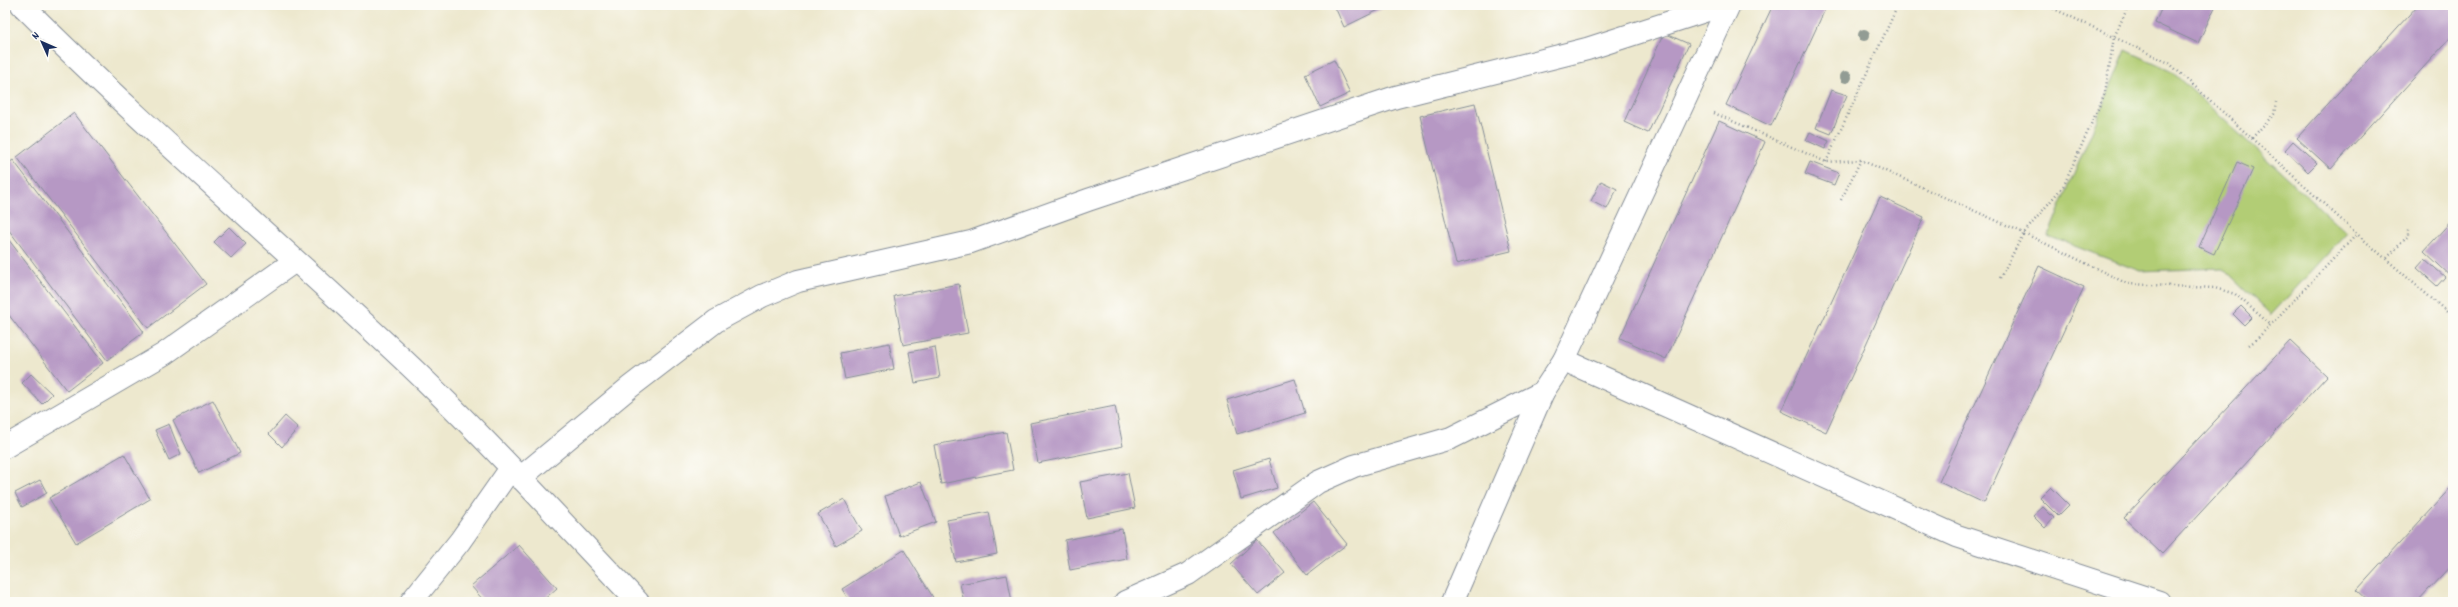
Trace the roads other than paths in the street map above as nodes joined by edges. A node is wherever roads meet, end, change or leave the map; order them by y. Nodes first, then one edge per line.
1 (22, 5) edge
2 (1723, 5) edge
3 (1729, 5) edge
4 (295, 261) junction
5 (1564, 360) junction
6 (1543, 392) junction
7 (5, 447) edge
8 (515, 473) junction
9 (411, 602) edge
10 (638, 602) edge
11 (1125, 602) edge
12 (1452, 602) edge
13 (2159, 602) edge

1 - 4 street
2 - 8 street
3 - 5 street
4 - 7 street
4 - 8 street
5 - 6 street
5 - 13 street
6 - 11 street
6 - 12 street
8 - 9 street
8 - 10 street

